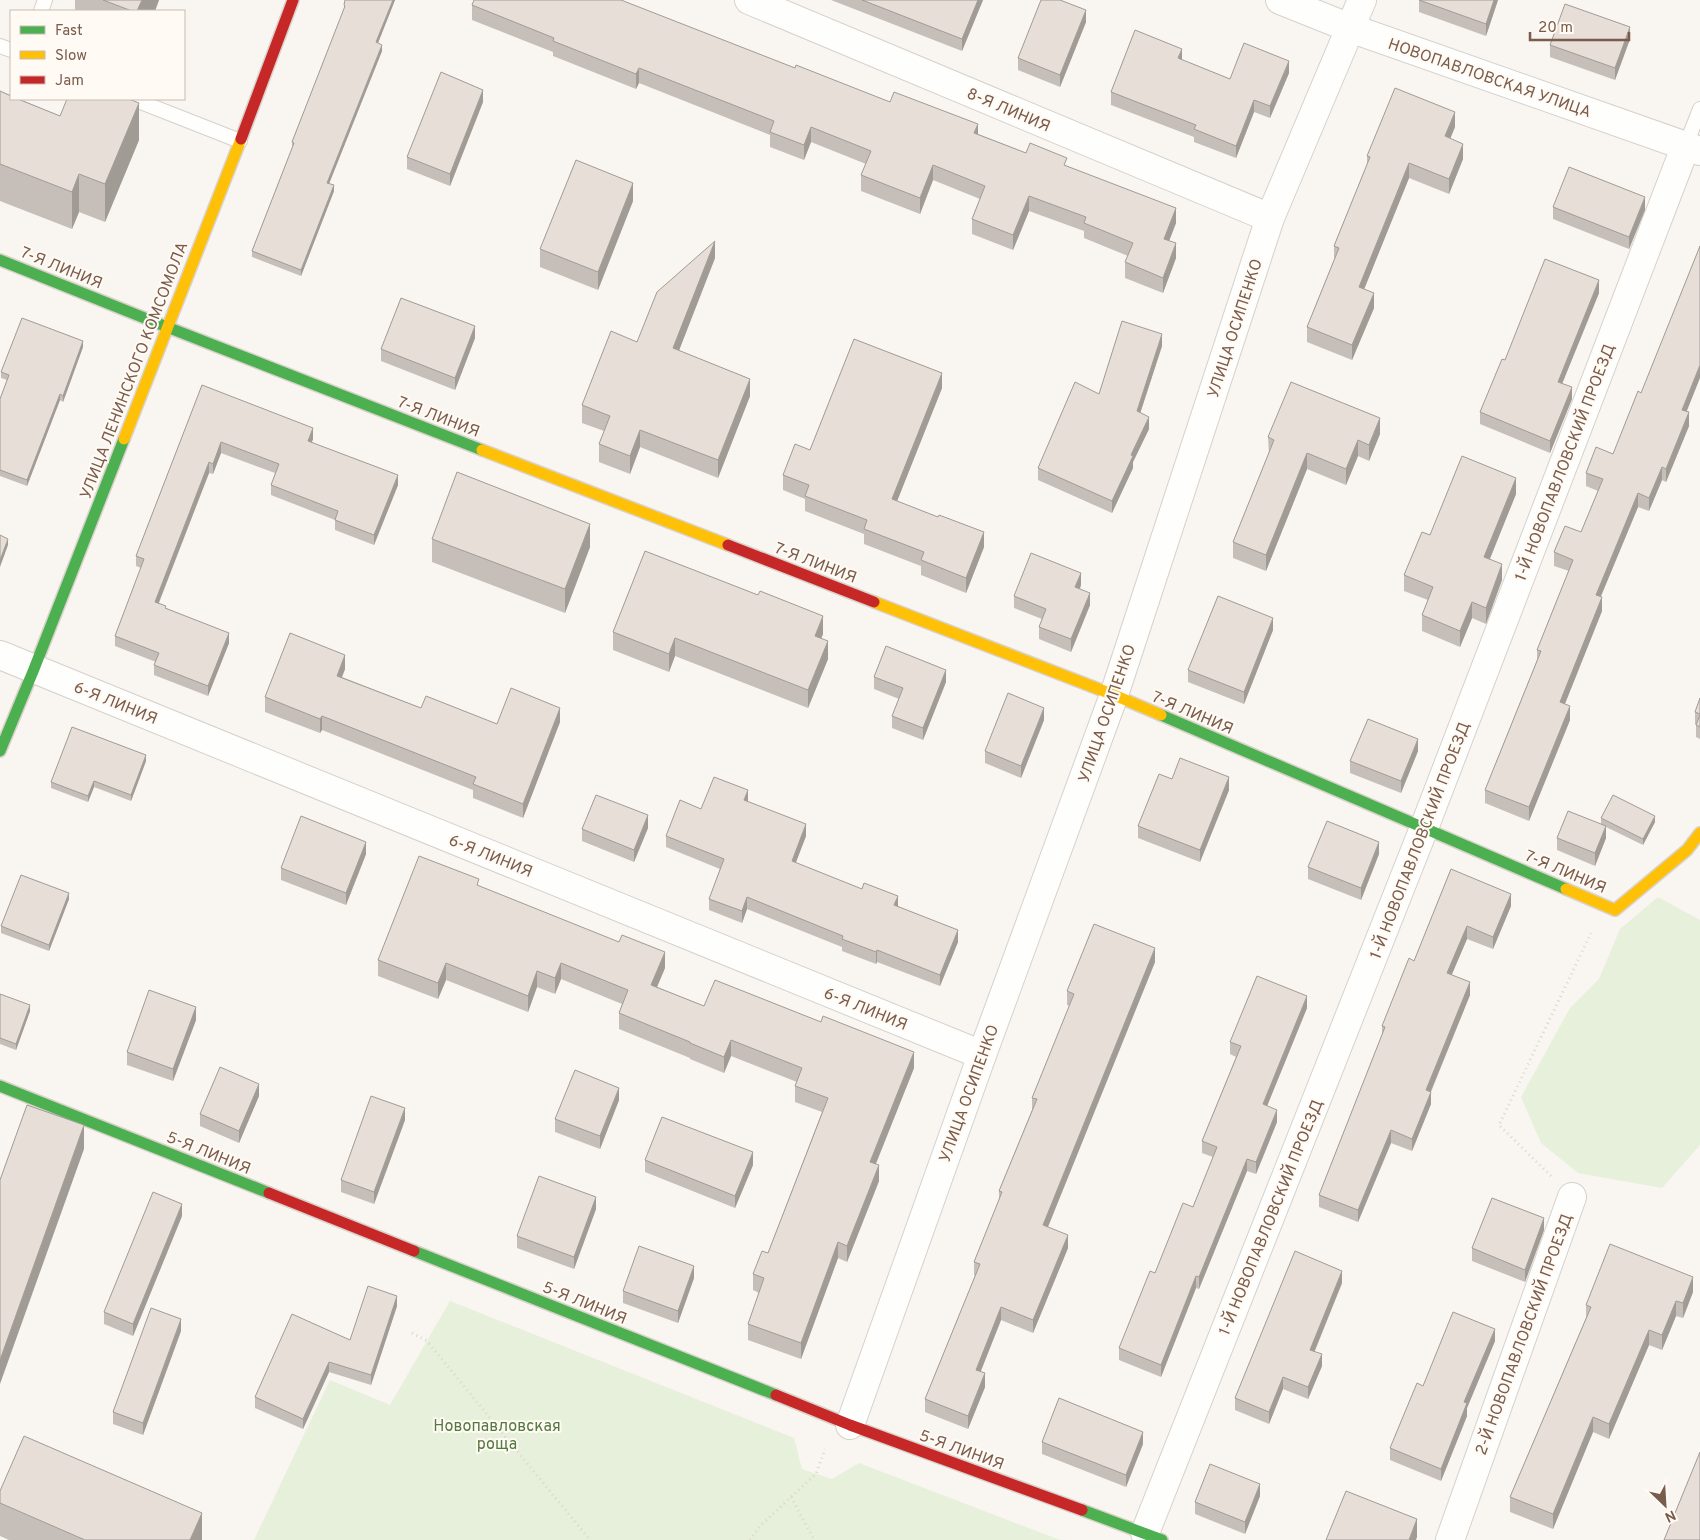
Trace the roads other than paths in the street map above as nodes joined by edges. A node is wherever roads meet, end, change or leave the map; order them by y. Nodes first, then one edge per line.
1 (293, 0) edge
2 (748, 0) edge
3 (1280, 0) edge
4 (1362, 0) edge
5 (1350, 28) junction
6 (136, 100) edge
7 (1700, 109) edge
8 (240, 141) junction
9 (1693, 148) edge
10 (1270, 218) junction
11 (0, 260) edge
12 (167, 327) junction
13 (0, 655) edge
14 (34, 669) junction
15 (1114, 695) junction
16 (0, 751) edge
17 (1424, 828) junction
18 (1700, 833) edge
19 (982, 1055) junction
20 (0, 1086) edge
21 (1572, 1197) road end
22 (850, 1426) junction
23 (1154, 1536) edge
24 (1450, 1540) edge

1 - 8 street, УЛИЦА ЛЕНИНСКОГО КОМСОМОЛА
2 - 10 street, 8-Я ЛИНИЯ
3 - 5 street, НОВОПАВЛОВСКАЯ УЛИЦА
4 - 5 street, УЛИЦА ОСИПЕНКО
5 - 9 street, НОВОПАВЛОВСКАЯ УЛИЦА
5 - 10 street, УЛИЦА ОСИПЕНКО
6 - 8 lane
7 - 9 lane
8 - 12 street, УЛИЦА ЛЕНИНСКОГО КОМСОМОЛА
9 - 17 street, 1-Й НОВОПАВЛОВСКИЙ ПРОЕЗД
10 - 15 street, УЛИЦА ОСИПЕНКО
11 - 12 street, 7-Я ЛИНИЯ
12 - 14 street, УЛИЦА ЛЕНИНСКОГО КОМСОМОЛА
12 - 15 street, 7-Я ЛИНИЯ
13 - 14 street, 6-Я ЛИНИЯ
14 - 16 street, УЛИЦА ЛЕНИНСКОГО КОМСОМОЛА
14 - 19 street, 6-Я ЛИНИЯ
15 - 17 street, 7-Я ЛИНИЯ
15 - 19 street, УЛИЦА ОСИПЕНКО
17 - 18 street, 7-Я ЛИНИЯ
17 - 23 street, 1-Й НОВОПАВЛОВСКИЙ ПРОЕЗД
19 - 22 street, УЛИЦА ОСИПЕНКО
20 - 22 street, 5-Я ЛИНИЯ
21 - 24 street, 2-Й НОВОПАВЛОВСКИЙ ПРОЕЗД
22 - 23 street, 5-Я ЛИНИЯ

